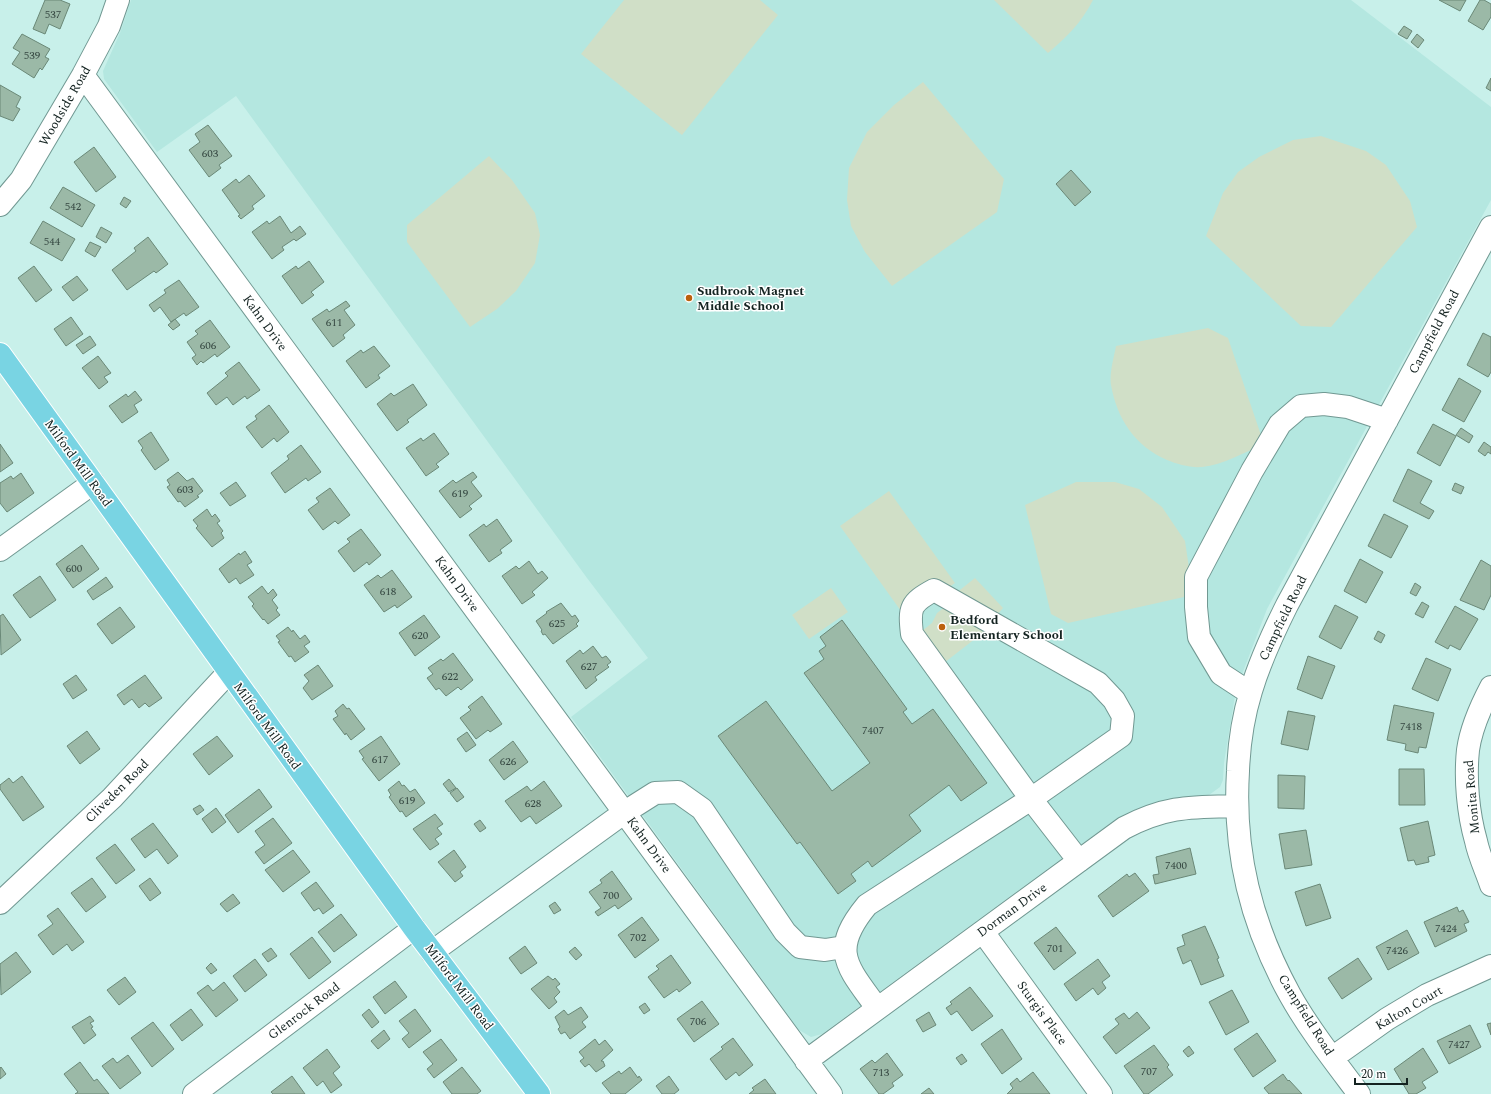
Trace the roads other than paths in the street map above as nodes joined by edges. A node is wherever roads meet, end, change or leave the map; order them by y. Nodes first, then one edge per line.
1 (118, 0) edge
2 (83, 75) junction
3 (0, 205) edge
4 (1491, 227) edge
5 (0, 354) edge
6 (1387, 420) junction
7 (93, 483) junction
8 (0, 550) edge
9 (228, 672) junction
10 (1491, 687) edge
11 (1250, 693) junction
12 (1031, 799) junction
13 (1236, 806) junction
14 (625, 812) junction
15 (1079, 861) junction
16 (1491, 884) edge
17 (0, 903) edge
18 (414, 928) junction
19 (983, 932) junction
20 (844, 947) junction
21 (432, 952) junction
22 (1491, 966) edge
23 (877, 1008) junction
24 (1332, 1058) junction
25 (806, 1060) junction
26 (194, 1094) edge
27 (539, 1094) edge
28 (831, 1094) edge
29 (1101, 1094) edge
30 (1359, 1094) edge

1 - 2 street, Woodside Road
2 - 3 street, Woodside Road
2 - 14 street, Kahn Drive
4 - 6 street, Campfield Road
5 - 7 main road, Milford Mill Road
6 - 11 street, Campfield Road
6 - 11 street
7 - 8 street
7 - 9 main road, Milford Mill Road
9 - 17 street, Cliveden Road
9 - 18 main road, Milford Mill Road
10 - 16 street, Monita Road
11 - 13 street, Campfield Road
12 - 12 street
12 - 15 street
12 - 20 street
13 - 15 street, Dorman Drive
13 - 24 street, Campfield Road
14 - 20 street
14 - 21 street
14 - 25 street, Kahn Drive
15 - 19 street, Dorman Drive
18 - 21 main road, Milford Mill Road
18 - 26 street, Glenrock Road
19 - 23 street, Dorman Drive
19 - 29 street, Sturgis Place
20 - 23 street
21 - 27 main road, Milford Mill Road
22 - 24 street, Kalton Court
23 - 25 street, Dorman Drive
24 - 30 street, Campfield Road
25 - 28 street, Kahn Drive

